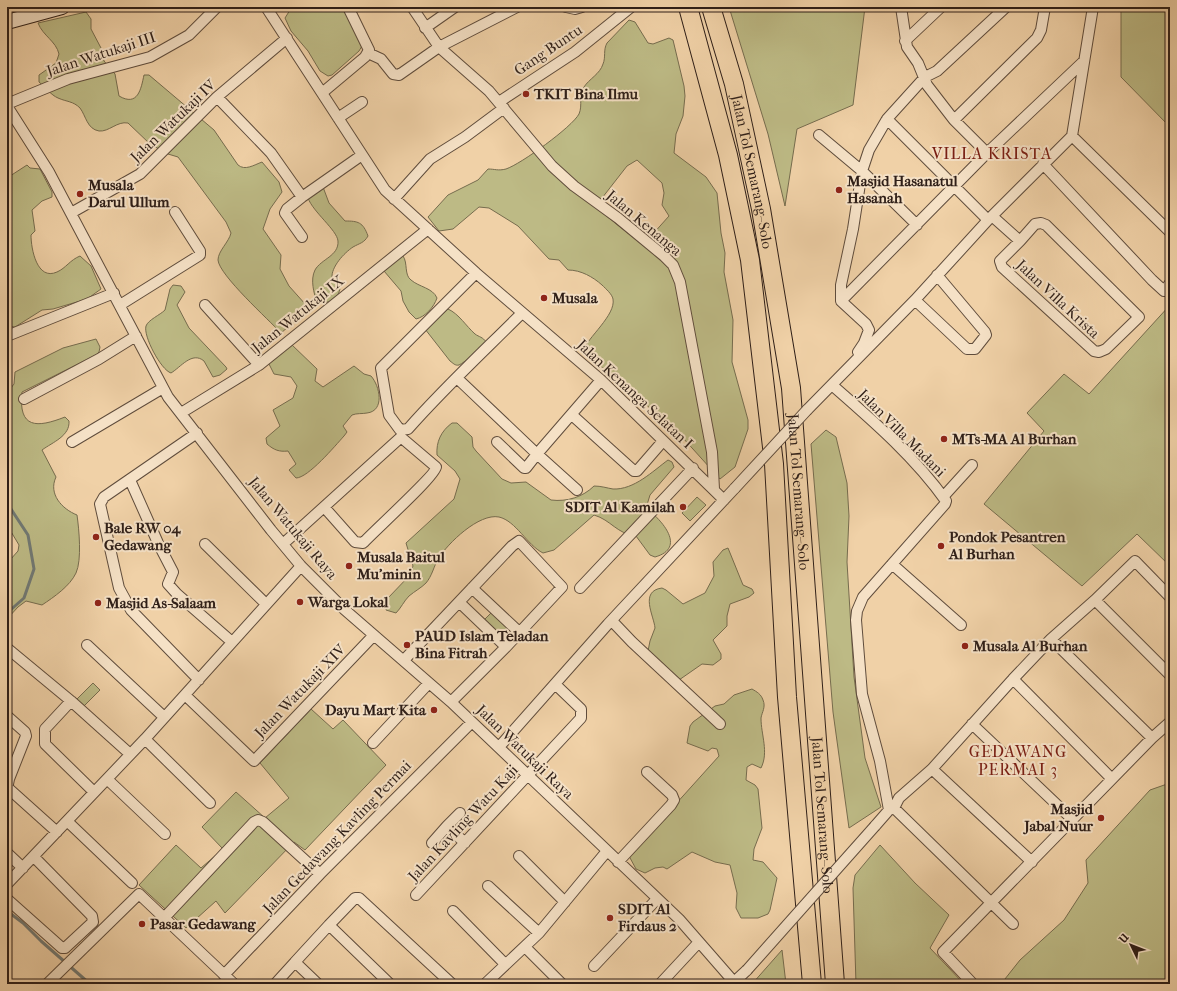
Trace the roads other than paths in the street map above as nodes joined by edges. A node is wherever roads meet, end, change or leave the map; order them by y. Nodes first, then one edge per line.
1 (62, 7) edge
2 (217, 7) edge
3 (266, 7) edge
4 (348, 7) edge
5 (412, 7) edge
6 (455, 7) edge
7 (517, 7) edge
8 (566, 7) edge
9 (582, 7) edge
10 (631, 7) edge
11 (688, 7) edge
12 (711, 7) edge
13 (901, 7) edge
14 (941, 7) edge
15 (1006, 7) edge
16 (1045, 7) edge
17 (1093, 7) edge
18 (36, 10) edge
19 (7, 22) edge
20 (425, 28) junction
21 (286, 38) junction
22 (905, 41) junction
23 (439, 47) junction
24 (368, 53) junction
25 (1084, 61) junction
26 (925, 77) junction
27 (322, 92) junction
28 (217, 97) junction
29 (362, 102) dead end
30 (7, 105) edge
31 (501, 105) junction
32 (338, 118) junction
33 (887, 119) junction
34 (954, 120) junction
35 (819, 135) dead end
36 (1072, 136) junction
37 (987, 153) junction
38 (362, 155) junction
39 (1043, 164) junction
40 (862, 171) junction
41 (955, 187) junction
42 (302, 197) junction
43 (394, 199) junction
44 (175, 212) dead end
45 (71, 213) junction
46 (990, 218) junction
47 (917, 225) junction
48 (428, 229) junction
49 (1170, 232) edge
50 (302, 238) dead end
51 (1020, 241) junction
52 (476, 273) junction
53 (937, 275) junction
54 (1170, 283) edge
55 (114, 293) junction
56 (915, 300) junction
57 (841, 301) junction
58 (120, 305) junction
59 (205, 305) dead end
60 (522, 313) junction
61 (7, 336) edge
62 (136, 336) junction
63 (259, 365) junction
64 (844, 373) junction
65 (457, 378) junction
66 (601, 380) junction
67 (832, 385) junction
68 (163, 388) junction
69 (24, 398) dead end
70 (181, 413) junction
71 (572, 415) junction
72 (197, 433) junction
73 (664, 441) junction
74 (72, 442) dead end
75 (497, 442) dead end
76 (537, 454) junction
77 (972, 465) dead end
78 (693, 468) junction
79 (130, 480) junction
80 (714, 489) junction
81 (577, 490) dead end
82 (724, 500) junction
83 (944, 501) junction
84 (324, 507) junction
85 (205, 544) dead end
86 (283, 544) junction
87 (892, 564) junction
88 (301, 566) junction
89 (472, 588) junction
90 (580, 588) dead end
91 (1170, 596) edge
92 (1095, 600) junction
93 (459, 602) junction
94 (266, 604) junction
95 (610, 622) junction
96 (961, 625) dead end
97 (518, 632) junction
98 (374, 635) junction
99 (1051, 639) junction
100 (232, 642) junction
101 (88, 645) dead end
102 (506, 647) junction
103 (7, 648) edge
104 (404, 660) junction
105 (1170, 675) edge
106 (1013, 679) junction
107 (199, 680) junction
108 (429, 682) junction
109 (555, 684) junction
110 (185, 695) junction
111 (71, 701) junction
112 (451, 702) junction
113 (7, 716) edge
114 (164, 716) junction
115 (472, 722) junction
116 (1170, 722) edge
117 (720, 724) dead end
118 (972, 724) junction
119 (1152, 738) junction
120 (144, 739) junction
121 (373, 743) dead end
122 (499, 747) junction
123 (130, 754) junction
124 (932, 769) junction
125 (647, 772) dead end
126 (528, 776) junction
127 (107, 779) junction
128 (1112, 779) junction
129 (8, 784) edge
130 (94, 792) junction
131 (210, 803) dead end
132 (891, 809) junction
133 (460, 813) dead end
134 (1073, 820) junction
135 (67, 821) junction
136 (447, 826) junction
137 (57, 832) junction
138 (165, 834) dead end
139 (432, 843) dead end
140 (464, 843) junction
141 (607, 850) junction
142 (7, 853) edge
143 (519, 856) dead end
144 (34, 858) junction
145 (618, 862) junction
146 (1032, 862) junction
147 (23, 868) junction
148 (320, 874) junction
149 (132, 882) dead end
150 (7, 884) edge
151 (488, 886) dead end
152 (416, 895) dead end
153 (7, 898) edge
154 (657, 899) junction
155 (566, 902) junction
156 (992, 903) junction
157 (453, 911) dead end
158 (164, 918) junction
159 (1013, 924) dead end
160 (329, 925) junction
161 (539, 933) junction
162 (699, 942) junction
163 (525, 946) junction
164 (295, 962) junction
165 (506, 964) junction
166 (594, 966) dead end
167 (224, 975) junction
168 (734, 983) edge
169 (47, 984) edge
170 (234, 984) edge
171 (275, 984) edge
172 (318, 984) edge
173 (390, 984) edge
174 (452, 984) edge
175 (484, 984) edge
176 (562, 984) edge
177 (660, 984) edge
178 (812, 984) edge
179 (835, 984) edge
180 (972, 984) edge

1 - 18 street
2 - 30 street, Jalan Watukaji III
3 - 21 street, Jalan Kenanga Selatan I
4 - 24 street
5 - 20 street, Jalan Kenanga
6 - 20 street
7 - 23 street
8 - 9 street
10 - 31 street, Gang Buntu
11 - 178 highway, Jalan Tol Semarang–Solo
12 - 179 highway, Jalan Tol Semarang–Solo
13 - 22 street
14 - 22 street
15 - 26 street
16 - 34 street
17 - 25 street
18 - 19 street
20 - 23 street, Jalan Kenanga
21 - 27 street, Jalan Kenanga Selatan I
21 - 28 street, Jalan Watukaji IV
22 - 26 street
23 - 24 street
23 - 31 street, Jalan Kenanga
24 - 27 street
25 - 36 street
25 - 37 street
26 - 33 street
26 - 34 street
27 - 32 street, Jalan Kenanga Selatan I
28 - 42 street
28 - 45 street, Jalan Watukaji IV
29 - 32 street
30 - 45 street, Jalan Watukaji Raya
31 - 43 street
31 - 80 street, Jalan Kenanga
32 - 38 street, Jalan Kenanga Selatan I
33 - 40 street
33 - 41 street
34 - 37 street
35 - 40 street
36 - 39 street
36 - 49 street
37 - 41 street
38 - 42 street
38 - 43 street, Jalan Kenanga Selatan I
39 - 46 street
39 - 54 street
40 - 47 street
40 - 57 street
41 - 46 street
41 - 47 street
42 - 50 street
43 - 48 street, Jalan Kenanga Selatan I
44 - 58 street
45 - 55 street, Jalan Watukaji Raya
46 - 51 street
46 - 53 street
47 - 57 street
48 - 52 street, Jalan Kenanga Selatan I
48 - 63 street, Jalan Watukaji IX
51 - 51 street, Jalan Villa Krista
52 - 60 street, Jalan Kenanga Selatan I
52 - 65 street
53 - 56 street
53 - 56 street
55 - 58 street, Jalan Watukaji Raya
55 - 61 street
56 - 64 street
57 - 64 street
58 - 62 street, Jalan Watukaji Raya
59 - 63 street
60 - 65 street
60 - 66 street, Jalan Kenanga Selatan I
62 - 68 street, Jalan Watukaji Raya
62 - 69 street
63 - 70 street, Jalan Watukaji IX
64 - 67 street
65 - 76 street
66 - 71 street
66 - 73 street, Jalan Kenanga Selatan I
67 - 82 street, bridge
67 - 83 street, Jalan Villa Madani
68 - 70 street, Jalan Watukaji Raya
68 - 74 street
70 - 72 street, Jalan Watukaji Raya
71 - 73 street
71 - 76 street
72 - 79 street
72 - 86 street, Jalan Watukaji Raya
73 - 78 street, Jalan Kenanga Selatan I
75 - 76 street
76 - 81 street
77 - 83 street
78 - 80 street, Jalan Kenanga Selatan I
78 - 90 street
79 - 100 street
79 - 107 street
80 - 82 street, Jalan Kenanga Selatan I
82 - 95 street
83 - 87 street
84 - 84 street
84 - 86 street
85 - 94 street
86 - 88 street, Jalan Watukaji Raya
87 - 96 street
87 - 132 street
88 - 94 street
88 - 98 street, Jalan Watukaji Raya
89 - 93 street
89 - 97 street
89 - 97 street
91 - 92 street
92 - 99 street
92 - 105 street
93 - 102 street
93 - 104 street
94 - 100 street
95 - 109 street
95 - 117 street
97 - 102 street
98 - 104 street, Jalan Watukaji Raya
98 - 110 street, Jalan Watukaji XIV
99 - 106 street
99 - 119 street
100 - 107 street
101 - 114 street
102 - 112 street
103 - 111 street
104 - 108 street, Jalan Watukaji Raya
106 - 118 street
106 - 128 street
107 - 110 street
108 - 112 street, Jalan Watukaji Raya
108 - 121 street
109 - 122 street
109 - 126 street, Jalan Kavling Watu Kaji
110 - 114 street
111 - 123 street
111 - 130 street
112 - 115 street, Jalan Watukaji Raya
113 - 129 street
114 - 120 street
115 - 122 street, Jalan Watukaji Raya
115 - 148 street, Jalan Gedawang Kavling Permai
116 - 119 street
118 - 124 street
118 - 134 street
119 - 128 street
120 - 123 street
120 - 131 street
122 - 126 street, Jalan Watukaji Raya
123 - 127 street
124 - 132 street
124 - 146 street
125 - 145 street
126 - 140 street, Jalan Kavling Watu Kaji
126 - 141 street, Jalan Watukaji Raya
127 - 130 street
127 - 138 street
128 - 134 street
129 - 137 street
130 - 135 street
132 - 156 street
132 - 168 street, bridge
133 - 136 street
134 - 146 street
135 - 137 street
135 - 149 street
136 - 139 street
136 - 140 street
137 - 144 street
140 - 152 street, Jalan Kavling Watu Kaji
141 - 145 street, Jalan Watukaji Raya
141 - 155 street
142 - 147 street
143 - 155 street
144 - 147 street
144 - 153 street
145 - 154 street, Jalan Watukaji Raya
146 - 156 street
147 - 150 street
148 - 158 street
148 - 167 street, Jalan Gedawang Kavling Permai
151 - 161 street
154 - 162 street, Jalan Watukaji Raya
154 - 166 street
155 - 161 street
156 - 159 street
156 - 180 street
157 - 165 street
158 - 167 street
158 - 169 street
160 - 164 street
160 - 173 street
160 - 174 street
161 - 163 street
162 - 168 street, Jalan Watukaji Raya
162 - 177 street
163 - 165 street
163 - 176 street
164 - 171 street
164 - 172 street
165 - 175 street
167 - 170 street

